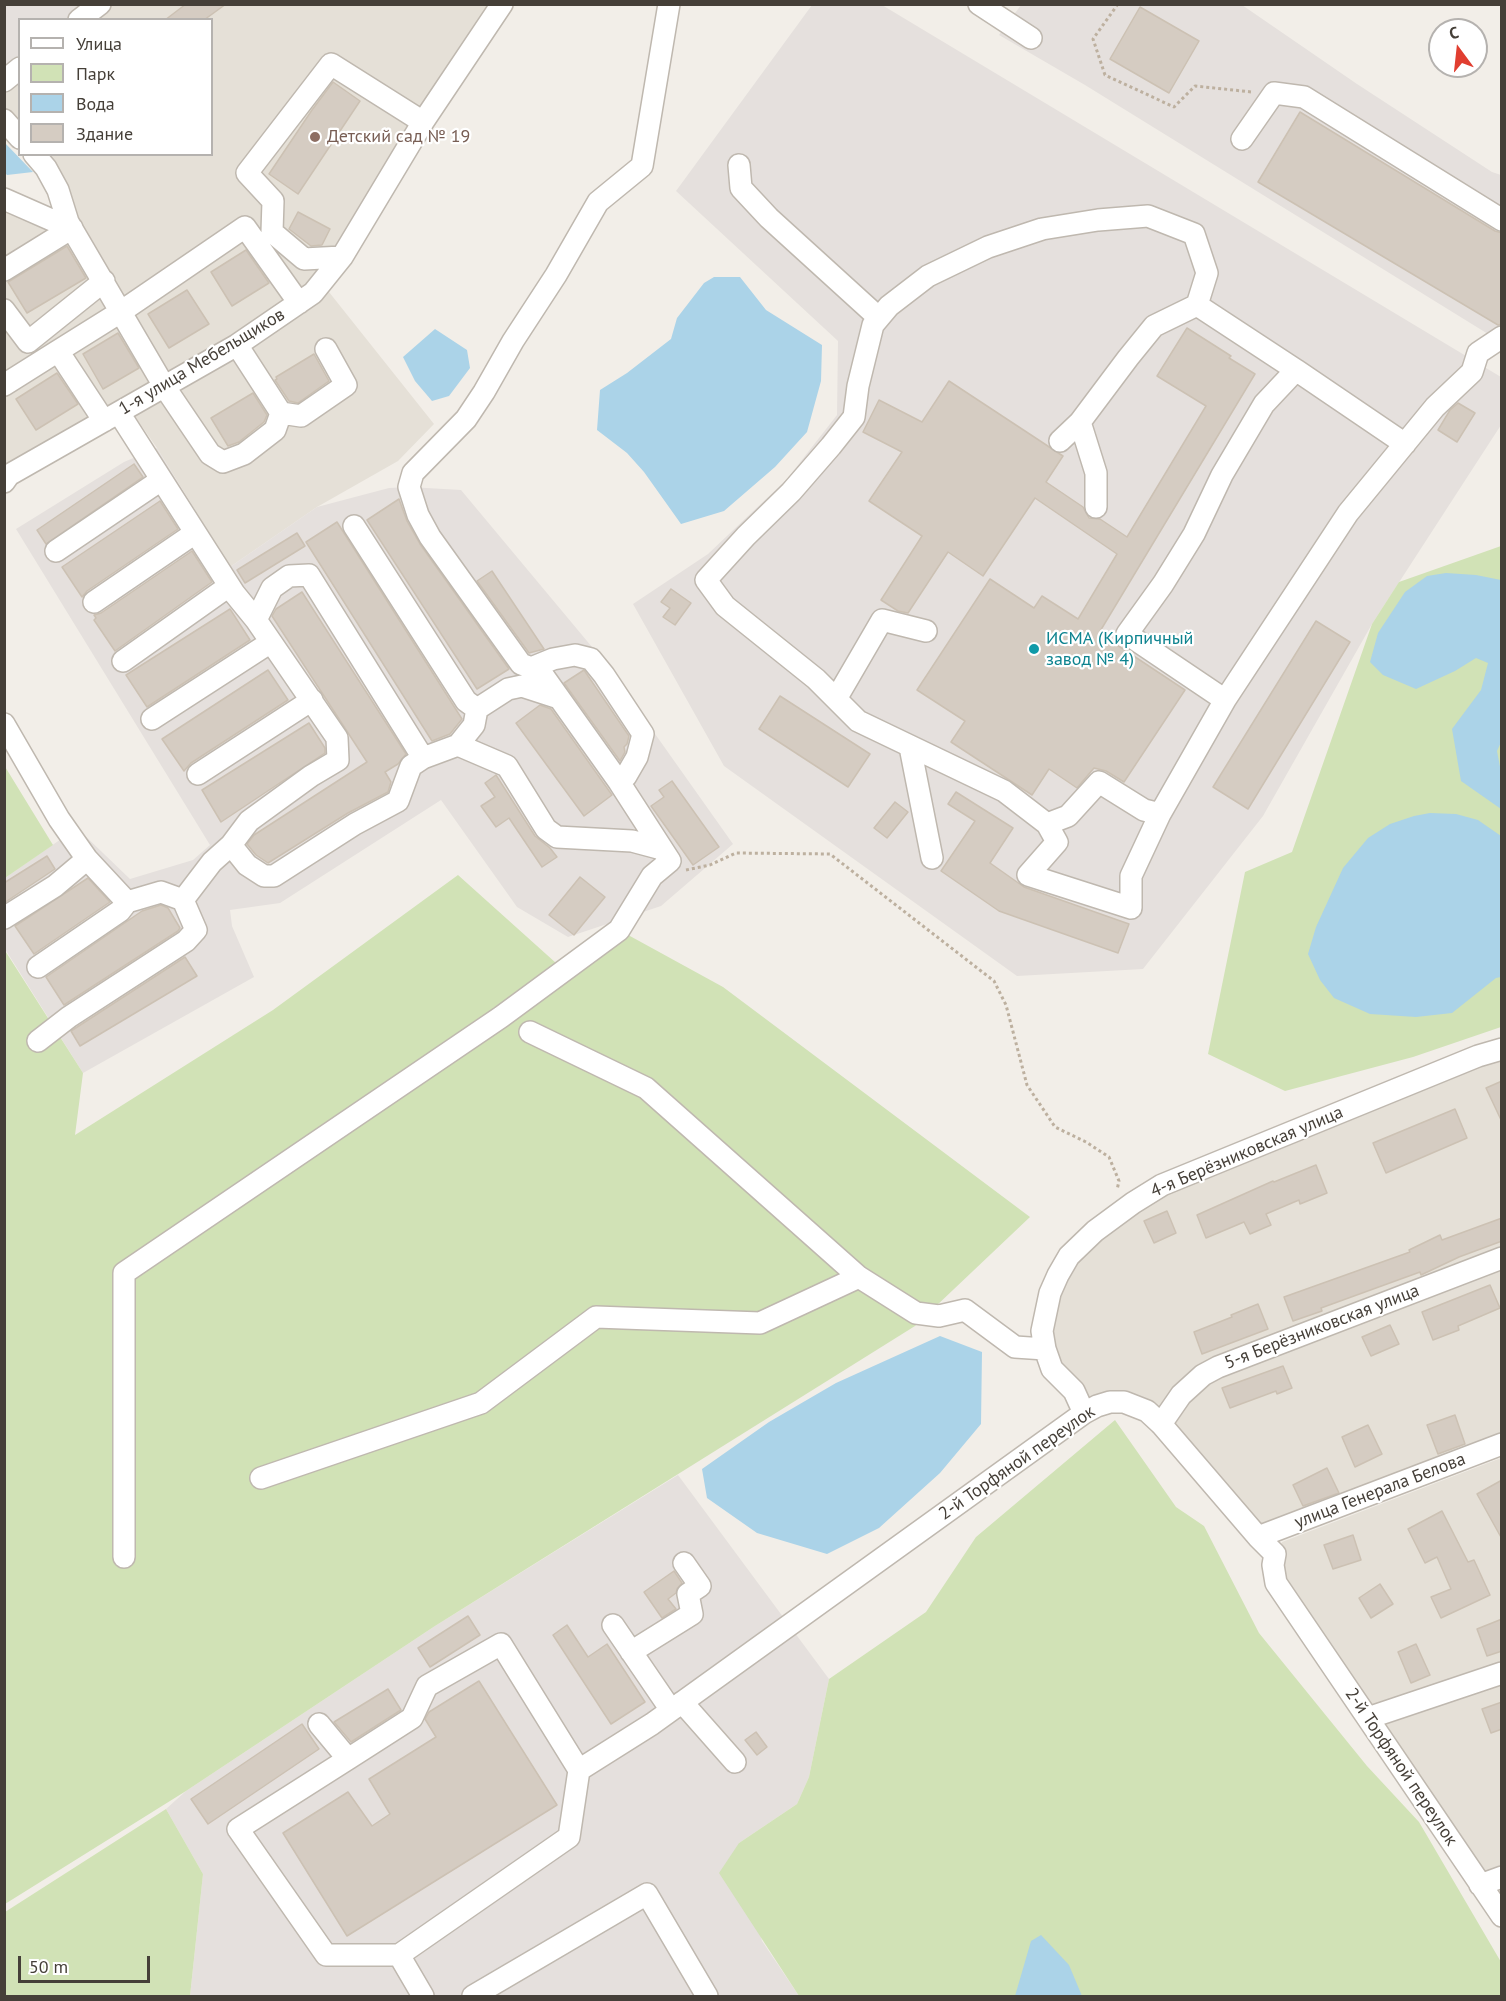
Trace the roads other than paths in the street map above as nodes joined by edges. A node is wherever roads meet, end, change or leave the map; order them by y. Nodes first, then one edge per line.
1 (100, 4) edge
2 (502, 4) edge
3 (669, 4) edge
4 (979, 4) edge
5 (82, 18) edge
6 (1031, 38) dead end
7 (18, 70) edge
8 (4, 81) edge
9 (4, 120) edge
10 (423, 122) junction
11 (18, 136) edge
12 (1242, 139) dead end
13 (36, 156) edge
14 (739, 165) dead end
15 (4, 199) edge
16 (1502, 220) edge
17 (70, 225) junction
18 (342, 257) junction
19 (4, 270) edge
20 (104, 281) junction
21 (299, 303) junction
22 (1197, 305) junction
23 (4, 310) edge
24 (122, 311) junction
25 (879, 318) junction
26 (1502, 337) edge
27 (237, 345) junction
28 (326, 349) dead end
29 (58, 351) junction
30 (1296, 370) junction
31 (4, 385) edge
32 (164, 386) junction
33 (281, 414) junction
34 (112, 417) junction
35 (1080, 422) junction
36 (1060, 441) dead end
37 (1405, 444) junction
38 (6, 477) edge
39 (161, 480) junction
40 (1096, 507) dead end
41 (354, 526) dead end
42 (195, 533) junction
43 (56, 551) dead end
44 (272, 588) junction
45 (232, 589) junction
46 (94, 602) dead end
47 (256, 620) junction
48 (926, 631) dead end
49 (271, 642) junction
50 (123, 661) dead end
51 (531, 668) junction
52 (560, 698) junction
53 (836, 699) junction
54 (312, 700) junction
55 (1225, 700) junction
56 (477, 709) junction
57 (152, 719) dead end
58 (4, 724) edge
59 (458, 745) junction
60 (910, 747) junction
61 (423, 758) junction
62 (198, 774) dead end
63 (619, 782) junction
64 (1160, 814) junction
65 (1047, 824) junction
66 (231, 845) junction
67 (666, 855) junction
68 (932, 858) dead end
69 (87, 859) junction
70 (183, 900) junction
71 (127, 902) junction
72 (4, 918) edge
73 (38, 967) dead end
74 (530, 1032) dead end
75 (38, 1041) dead end
76 (1502, 1049) edge
77 (1502, 1258) edge
78 (859, 1277) junction
79 (1045, 1349) junction
80 (1084, 1413) junction
81 (1161, 1424) junction
82 (1502, 1444) edge
83 (261, 1478) dead end
84 (1258, 1537) junction
85 (124, 1557) dead end
86 (684, 1563) dead end
87 (612, 1625) dead end
88 (631, 1652) junction
89 (1502, 1673) edge
90 (676, 1706) junction
91 (1368, 1718) junction
92 (319, 1724) dead end
93 (348, 1759) junction
94 (735, 1762) dead end
95 (579, 1770) junction
96 (1502, 1877) edge
97 (1480, 1885) junction
98 (1502, 1916) edge
99 (399, 1955) junction
100 (423, 1996) edge
101 (473, 1996) edge
102 (707, 1996) edge

1 - 5 street
2 - 10 street, 1-я улица Мебельщиков
3 - 51 street
4 - 6 street
7 - 8 street
9 - 11 street
10 - 18 street, 1-я улица Мебельщиков
10 - 18 street
12 - 16 street
13 - 17 street
14 - 25 street
15 - 17 street
17 - 19 street
17 - 20 street
18 - 21 street, 1-я улица Мебельщиков
20 - 23 street
20 - 24 street
21 - 24 street
21 - 27 street, 1-я улица Мебельщиков
22 - 25 street
22 - 30 street
22 - 35 street
24 - 29 street
24 - 32 street
25 - 53 street
26 - 37 street
27 - 32 street, 1-я улица Мебельщиков
27 - 33 street
28 - 33 street
29 - 31 street
29 - 34 street
30 - 37 street
30 - 55 street
32 - 33 street
32 - 34 street, 1-я улица Мебельщиков
34 - 38 street, 1-я улица Мебельщиков
34 - 39 street
35 - 36 street
35 - 40 street
37 - 55 street
39 - 42 street
39 - 43 street
41 - 56 street
42 - 45 street
42 - 46 street
44 - 45 street
44 - 47 street
44 - 61 street
45 - 47 street
45 - 50 street
47 - 49 street
48 - 53 street
49 - 54 street
49 - 57 street
51 - 52 street
51 - 63 street
52 - 56 street
52 - 63 street
53 - 60 street
54 - 62 street
54 - 66 street
55 - 64 street
56 - 59 street
58 - 69 street
59 - 61 street
59 - 67 street
60 - 65 street
60 - 68 street
61 - 66 street
63 - 67 street
64 - 65 street
64 - 65 street
66 - 70 street
67 - 85 street
69 - 71 street
69 - 72 street
70 - 71 street
70 - 75 street
71 - 73 street
74 - 78 street
76 - 79 street, 4-я Берёзниковская улица
77 - 81 street, 5-я Берёзниковская улица
78 - 79 street
78 - 83 street
79 - 80 street, 4-я Берёзниковская улица
80 - 81 street, 2-й Торфяной переулок
80 - 90 street, 2-й Торфяной переулок
81 - 84 street, 2-й Торфяной переулок
82 - 84 street, улица Генерала Белова
84 - 91 street, 2-й Торфяной переулок
86 - 88 street
87 - 88 street
88 - 90 street
89 - 91 street
90 - 94 street
90 - 95 street, 2-й Торфяной переулок
91 - 97 street, 2-й Торфяной переулок
92 - 93 street
93 - 95 street
93 - 99 street
95 - 99 street
96 - 97 street
97 - 98 street, 2-й Торфяной переулок
99 - 100 street
101 - 102 street

